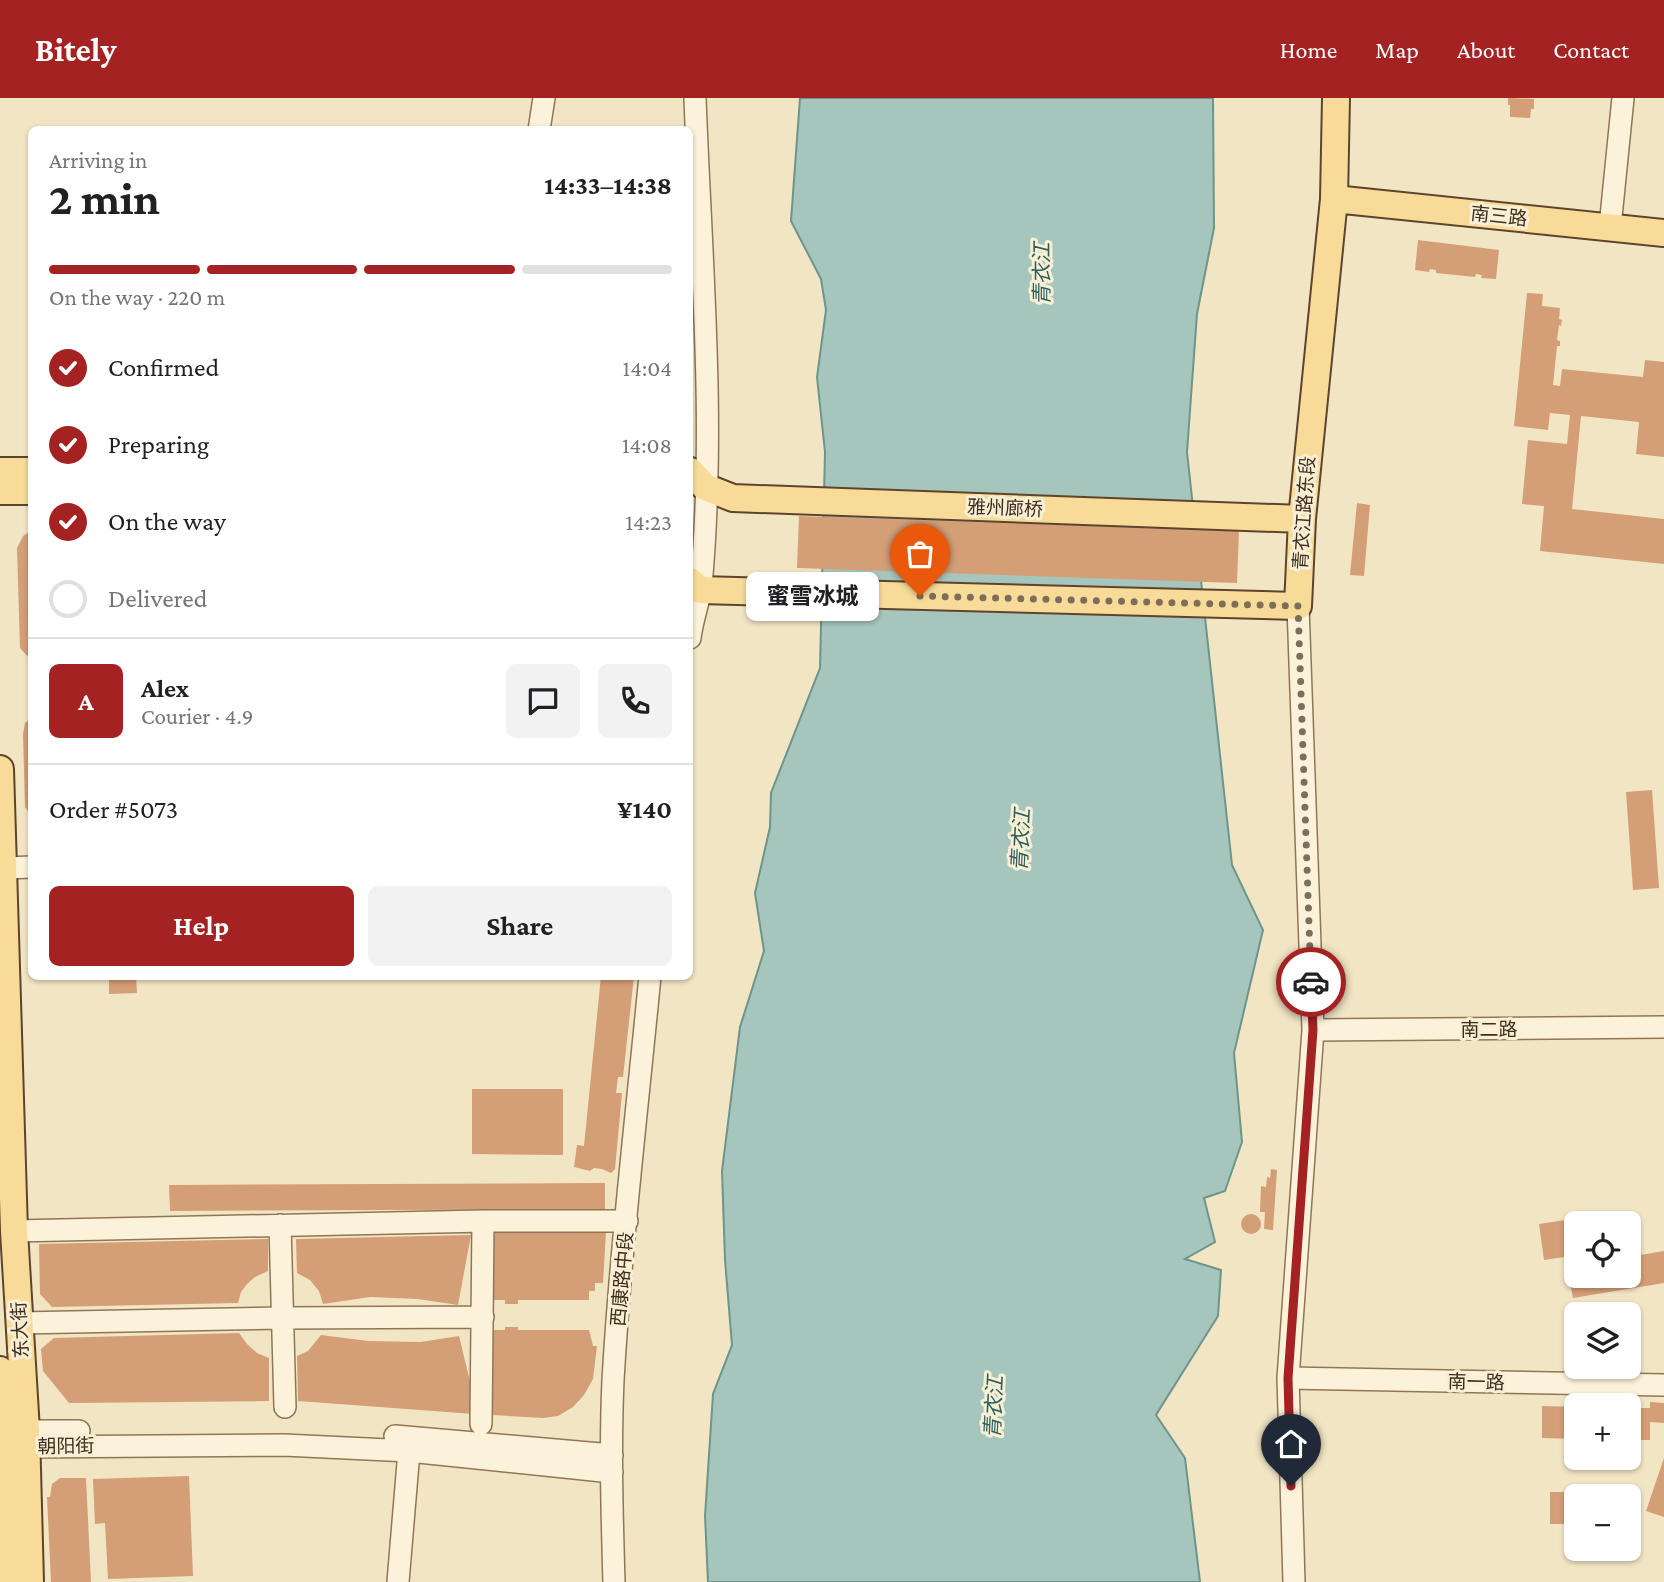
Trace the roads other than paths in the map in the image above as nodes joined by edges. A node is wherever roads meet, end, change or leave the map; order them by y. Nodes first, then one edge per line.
1 (544, 98) edge
2 (695, 98) edge
3 (1336, 98) edge
4 (1623, 98) edge
5 (540, 126) edge
6 (1334, 199) junction
7 (694, 201) edge
8 (1610, 227) junction
9 (1664, 233) edge
10 (0, 471) edge
11 (28, 471) edge
12 (0, 491) edge
13 (28, 491) edge
14 (697, 496) edge
15 (1289, 519) junction
16 (695, 585) edge
17 (1286, 606) junction
18 (693, 608) edge
19 (0, 769) edge
20 (28, 867) edge
21 (5, 868) junction
22 (650, 980) edge
23 (1664, 1027) edge
24 (1313, 1030) junction
25 (484, 1221) junction
26 (626, 1221) junction
27 (280, 1225) junction
28 (14, 1231) junction
29 (483, 1317) junction
30 (282, 1318) junction
31 (19, 1323) junction
32 (0, 1370) edge
33 (1288, 1378) junction
34 (1664, 1385) edge
35 (285, 1407) dead end
36 (481, 1424) dead end
37 (14, 1439) edge
38 (410, 1444) junction
39 (612, 1463) junction
40 (10, 1582) edge
41 (30, 1582) edge
42 (397, 1582) edge
43 (614, 1582) edge
44 (1294, 1582) edge

1 - 5 street
2 - 7 street
3 - 6 main road, 青衣江路东段
4 - 8 street
6 - 8 main road, 南三路
6 - 15 main road, 青衣江路东段
7 - 14 street
8 - 9 main road, 南三路
10 - 11 main road
12 - 13 main road
14 - 15 main road, 雅州廊桥
14 - 16 street
15 - 17 main road, 青衣江路东段
16 - 17 main road
16 - 18 street
17 - 24 street, 青衣江路东段
19 - 21 main road, 东大街
20 - 21 street
21 - 28 main road, 东大街
22 - 26 street, 西康路中段
23 - 24 street, 南二路
24 - 33 street, 青衣江路东段
25 - 26 street
25 - 27 street
25 - 29 street
26 - 39 street, 西康路中段
27 - 28 street
27 - 30 street
28 - 31 main road, 东大街
29 - 30 street
29 - 36 street
30 - 31 street
30 - 35 street
31 - 37 main road, 东大街
32 - 37 main road, 东大街
33 - 34 street, 南一路
33 - 44 street, 青衣江路东段
37 - 38 street, 朝阳街
37 - 40 main road, 东大街
37 - 41 main road, 东大街
38 - 39 street, 朝阳街
38 - 42 street
39 - 43 street, 西康路中段

